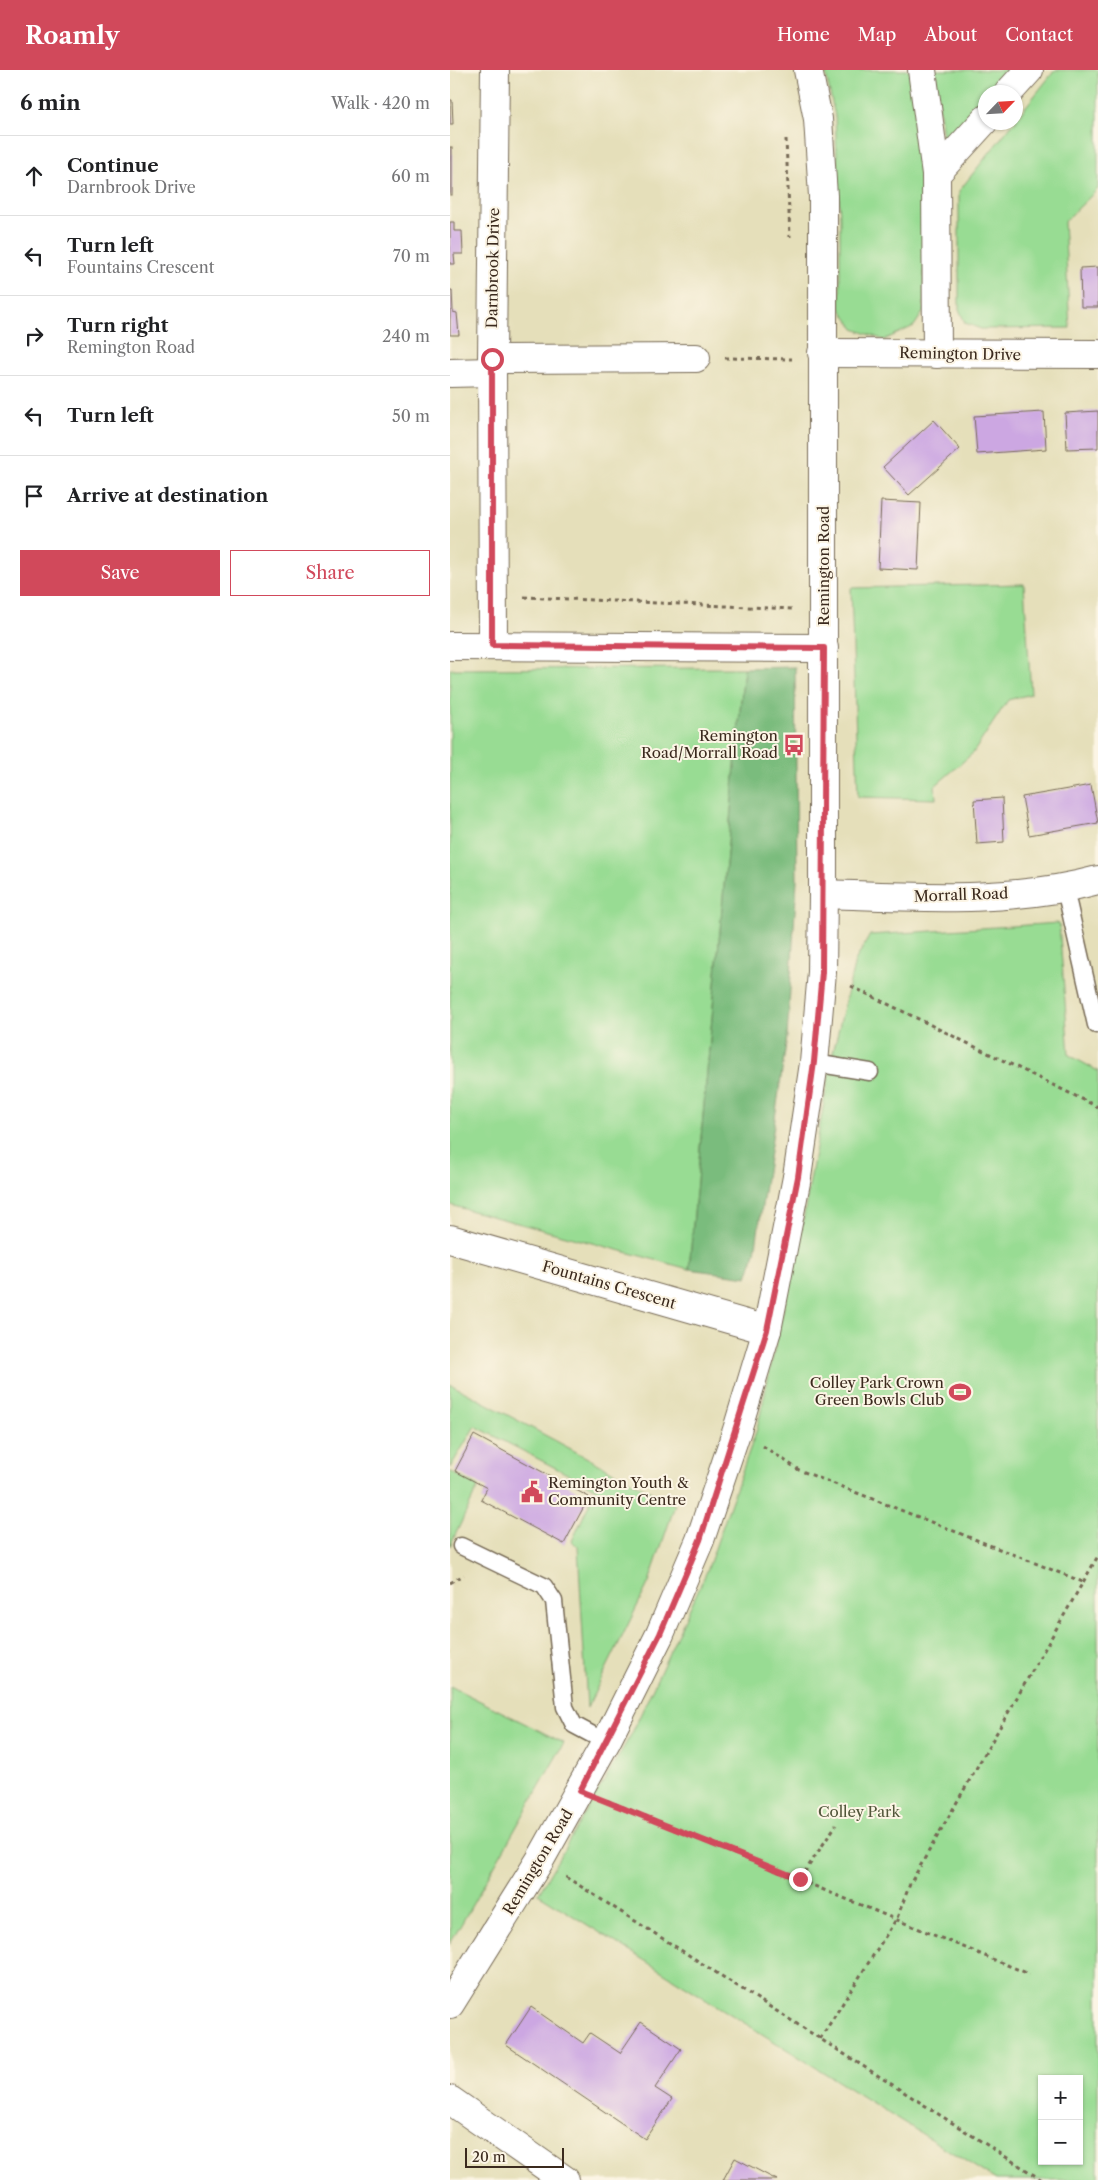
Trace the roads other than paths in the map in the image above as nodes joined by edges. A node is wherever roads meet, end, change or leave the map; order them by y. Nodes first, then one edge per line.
1 (495, 70) edge
2 (808, 70) edge
3 (922, 70) edge
4 (1029, 70) edge
5 (1015, 85) edge
6 (978, 128) edge
7 (936, 174) junction
8 (822, 353) junction
9 (936, 354) junction
10 (1098, 354) edge
11 (696, 358) road end
12 (492, 366) junction
13 (450, 373) edge
14 (492, 645) junction
15 (450, 646) edge
16 (824, 648) junction
17 (1098, 880) edge
18 (1065, 889) junction
19 (823, 894) junction
20 (1096, 1025) dead end
21 (814, 1062) junction
22 (870, 1072) dead end
23 (450, 1239) edge
24 (767, 1330) junction
25 (461, 1546) dead end
26 (606, 1742) junction
27 (450, 2004) edge
28 (450, 2100) edge
29 (564, 2180) edge

1 - 12 street, Darnbrook Drive
2 - 8 street, Remington Road
3 - 7 street
4 - 5 street
6 - 7 street
7 - 9 street
8 - 9 street, Remington Drive
8 - 16 street, Remington Road
9 - 10 street, Remington Drive
11 - 12 street
12 - 13 street
12 - 14 street, Darnbrook Drive
14 - 15 street
14 - 16 street
16 - 19 street, Remington Road
17 - 18 street, Morrall Road
18 - 19 street, Morrall Road
18 - 20 lane
19 - 21 street, Remington Road
21 - 22 lane
21 - 24 street, Remington Road
23 - 24 street, Fountains Crescent
24 - 26 street, Remington Road
25 - 26 lane
26 - 27 street, Remington Road
28 - 29 street

